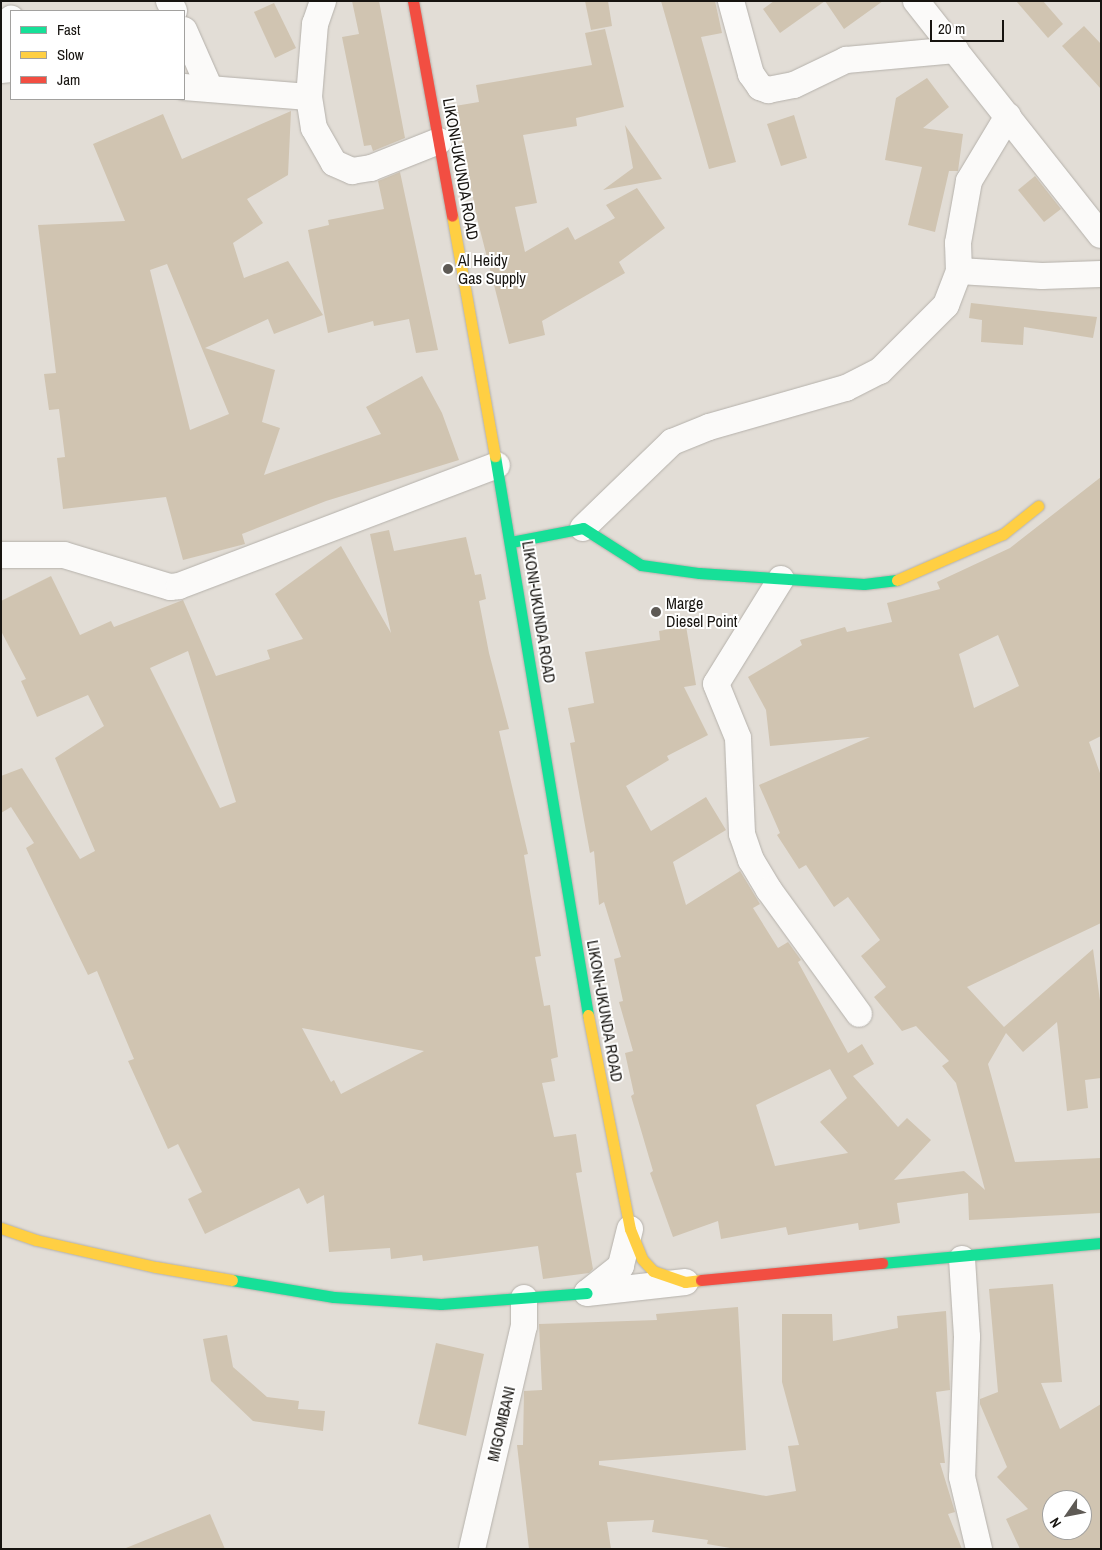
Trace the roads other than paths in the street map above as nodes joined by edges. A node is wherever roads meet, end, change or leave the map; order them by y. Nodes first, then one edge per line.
1 (323, 1) edge
2 (413, 1) edge
3 (731, 1) edge
4 (916, 1) edge
5 (10, 22) edge
6 (185, 32) edge
7 (1, 50) edge
8 (956, 50) junction
9 (185, 87) edge
10 (210, 89) junction
11 (309, 97) junction
12 (1008, 116) junction
13 (439, 141) junction
14 (1101, 235) edge
15 (959, 271) junction
16 (1101, 274) edge
17 (497, 465) junction
18 (1038, 506) dead end
19 (583, 528) junction
20 (511, 542) junction
21 (1, 555) edge
22 (781, 579) junction
23 (859, 1014) dead end
24 (1, 1228) edge
25 (630, 1229) junction
26 (1101, 1243) edge
27 (962, 1259) junction
28 (685, 1282) junction
29 (587, 1293) junction
30 (524, 1298) junction
31 (472, 1549) edge
32 (979, 1549) edge

1 - 11 street
2 - 13 main road, LIKONI-UKUNDA ROAD
3 - 8 street
4 - 8 street
5 - 7 street
6 - 10 street
8 - 12 street
9 - 10 street
10 - 11 street
11 - 13 street
12 - 14 street
12 - 15 street
13 - 17 main road, LIKONI-UKUNDA ROAD
15 - 16 street
15 - 19 street
17 - 20 main road, LIKONI-UKUNDA ROAD
17 - 21 street
18 - 22 main road
19 - 20 main road
19 - 22 main road
20 - 25 main road, LIKONI-UKUNDA ROAD
22 - 23 street
24 - 30 main road
25 - 28 main road, LIKONI-UKUNDA ROAD
25 - 29 street
26 - 27 main road
27 - 28 main road
27 - 32 street
28 - 29 street
29 - 30 main road
30 - 31 street, MIGOMBANI

